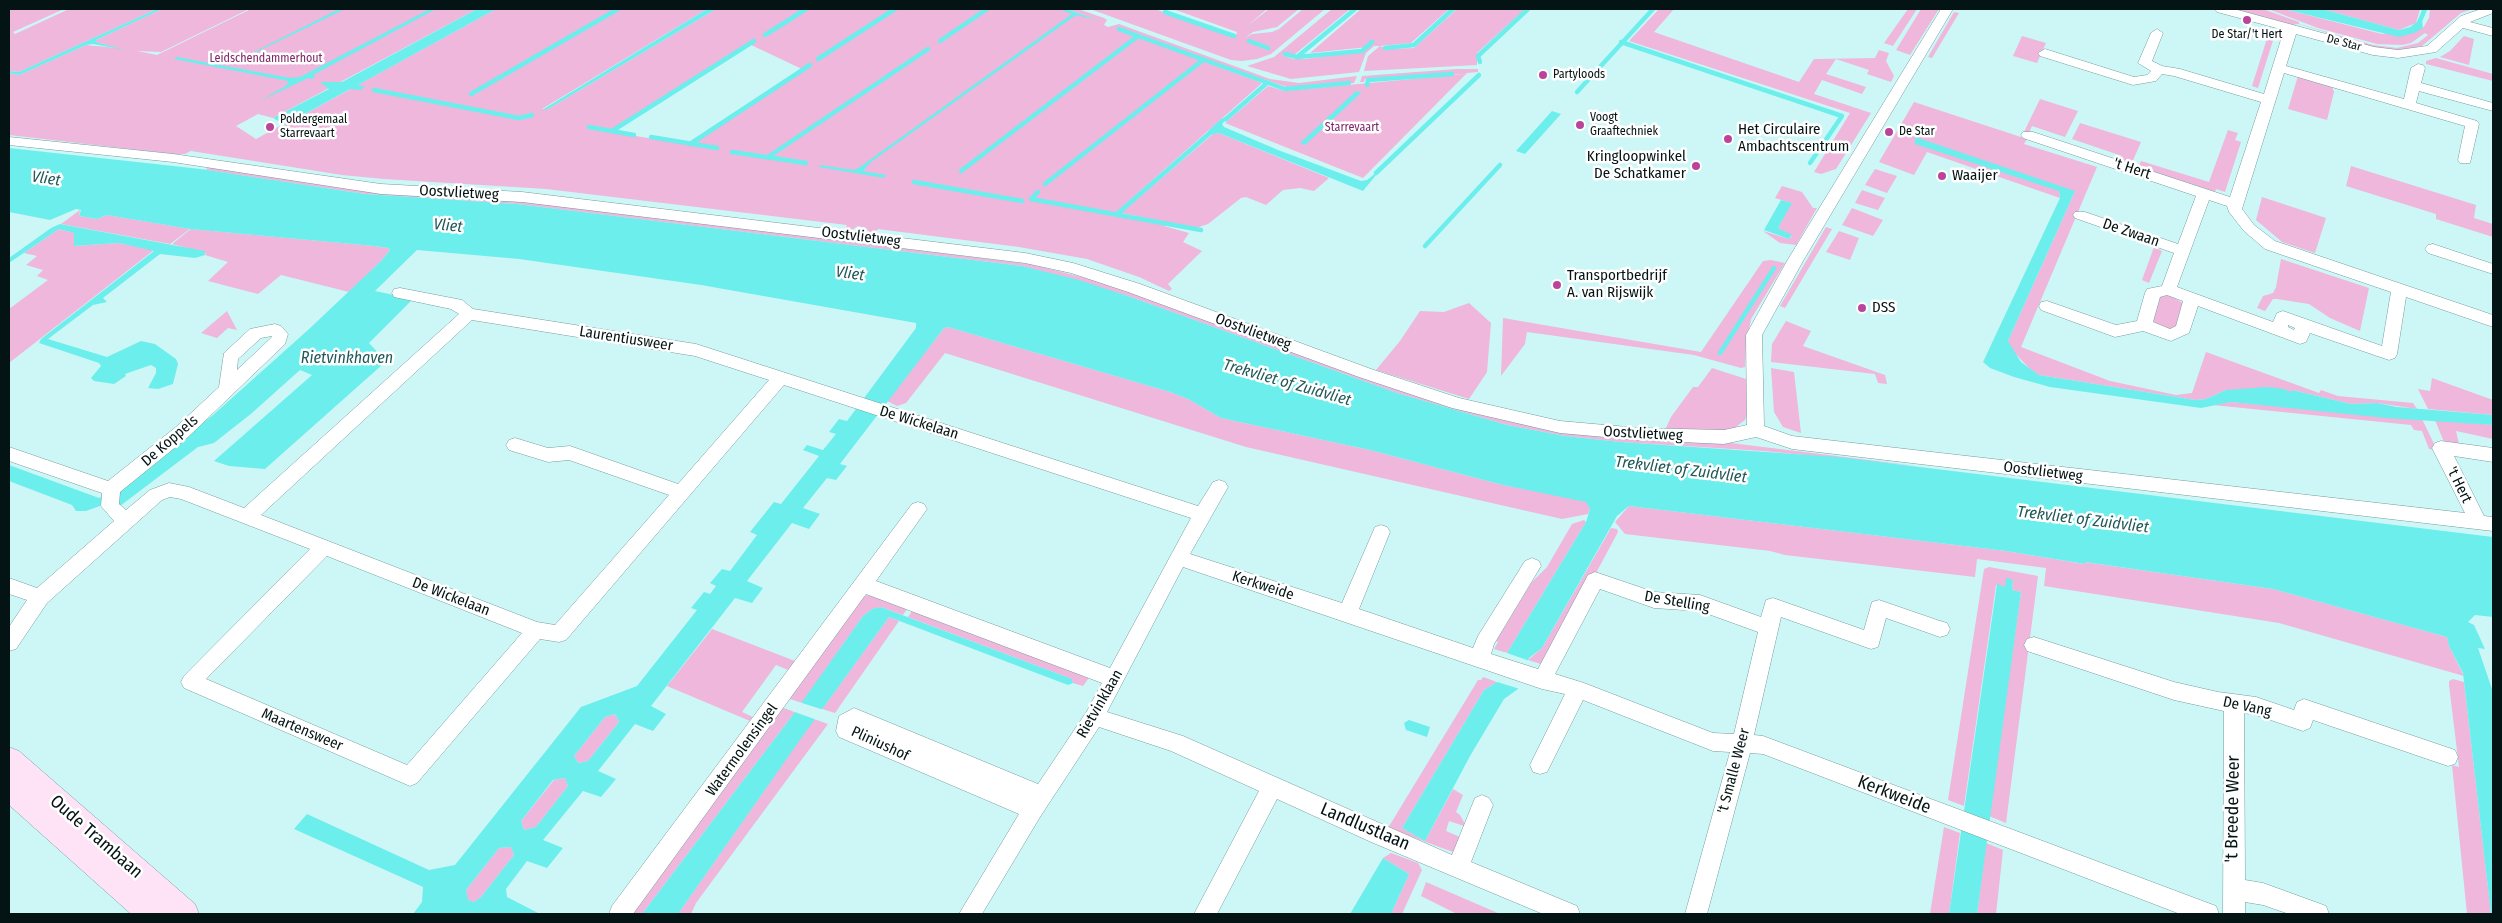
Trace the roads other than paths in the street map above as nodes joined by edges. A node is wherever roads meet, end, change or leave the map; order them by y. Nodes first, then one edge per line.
1 (1948, 9) edge
2 (2221, 9) edge
3 (2492, 9) edge
4 (2460, 23) junction
5 (2291, 29) junction
6 (2493, 32) edge
7 (2157, 33) dead end
8 (2045, 53) dead end
9 (2279, 68) junction
10 (2418, 68) dead end
11 (2159, 70) junction
12 (2414, 85) junction
13 (2269, 100) junction
14 (2409, 105) junction
15 (2493, 107) edge
16 (2028, 135) dead end
17 (9, 141) edge
18 (2465, 160) dead end
19 (2204, 193) junction
20 (2236, 204) junction
21 (2080, 216) dead end
22 (2433, 249) dead end
23 (2183, 250) junction
24 (2493, 268) edge
25 (2399, 289) junction
26 (2168, 290) junction
27 (400, 293) dead end
28 (2192, 298) junction
29 (2047, 306) dead end
30 (469, 314) junction
31 (2493, 321) edge
32 (2144, 325) junction
33 (781, 377) junction
34 (227, 390) dead end
35 (1756, 430) junction
36 (515, 445) dead end
37 (9, 454) edge
38 (2493, 455) edge
39 (1219, 487) dead end
40 (681, 492) junction
41 (111, 496) junction
42 (918, 509) dead end
43 (1202, 514) junction
44 (245, 518) junction
45 (127, 522) junction
46 (2485, 523) edge
47 (1381, 532) dead end
48 (324, 547) junction
49 (1179, 558) junction
50 (1532, 566) dead end
51 (862, 584) junction
52 (9, 586) edge
53 (40, 598) junction
54 (1348, 613) junction
55 (1769, 628) junction
56 (1940, 629) dead end
57 (536, 630) junction
58 (9, 644) edge
59 (2034, 645) dead end
60 (1480, 658) junction
61 (1535, 678) junction
62 (1115, 679) junction
63 (1577, 689) junction
64 (2234, 703) junction
65 (1094, 717) junction
66 (1742, 744) junction
67 (2448, 757) dead end
68 (9, 760) edge
69 (1540, 765) dead end
70 (1273, 786) junction
71 (9, 787) edge
72 (1038, 803) junction
73 (1482, 805) dead end
74 (1458, 867) junction
75 (2232, 890) junction
76 (153, 914) edge
77 (184, 914) edge
78 (620, 914) edge
79 (970, 914) edge
80 (1205, 914) edge
81 (1569, 914) edge
82 (1696, 914) edge
83 (2208, 914) edge
84 (2234, 914) edge
85 (2318, 914) edge

1 - 35 street
2 - 5 street, De Star
3 - 4 street, De Star
4 - 5 street, De Star
4 - 6 street
5 - 9 street
7 - 11 street
8 - 11 street
9 - 13 street
9 - 14 street
10 - 12 street
11 - 13 street
12 - 14 street
12 - 15 street
13 - 20 street
14 - 18 street
16 - 19 street, 't Hert
17 - 35 street, Oostvlietweg
19 - 20 street, 't Hert
19 - 23 street
20 - 25 street
21 - 23 street, De Zwaan
22 - 24 street
23 - 26 street
25 - 28 street
25 - 31 street
26 - 28 street
26 - 32 street
27 - 30 street, Laurentiusweer
28 - 32 street
29 - 32 street
30 - 33 street, Laurentiusweer
30 - 44 street
33 - 40 street, De Wickelaan
33 - 43 street, De Wickelaan
34 - 41 street, De Koppels
35 - 46 street, Oostvlietweg
36 - 40 street
37 - 41 street
38 - 46 street, 't Hert
39 - 43 street, Rietvinklaan
40 - 57 street, De Wickelaan
41 - 45 street
42 - 51 street, Watermolensingel
43 - 49 street, Rietvinklaan
44 - 45 street, De Wickelaan
44 - 48 street, De Wickelaan
45 - 53 street
47 - 54 street
48 - 57 street, De Wickelaan
48 - 57 street, Maartensweer
49 - 54 street, Kerkweide
49 - 62 street, Rietvinklaan
50 - 60 street
51 - 62 street
51 - 78 street, Watermolensingel
52 - 53 street
53 - 58 street
54 - 60 street, Kerkweide
55 - 56 street
55 - 61 street, De Stelling
55 - 66 street, 't Smalle Weer
59 - 64 street, De Vang
60 - 61 street, Kerkweide
61 - 63 street, Kerkweide
62 - 65 street, Rietvinklaan
63 - 66 street, Kerkweide
63 - 69 street
64 - 67 street, De Vang
64 - 75 street, 't Breede Weer
65 - 70 street, Landlustlaan
65 - 72 street, Rietvinklaan
66 - 82 street, 't Smalle Weer
66 - 83 street, Kerkweide
68 - 77 street, Oude Trambaan
70 - 74 street, Landlustlaan
70 - 80 street
71 - 76 street, Oude Trambaan
72 - 72 street, Pliniushof
72 - 79 street, Rietvinklaan
73 - 74 street
74 - 81 street, Landlustlaan
75 - 84 street, 't Breede Weer
75 - 85 street

